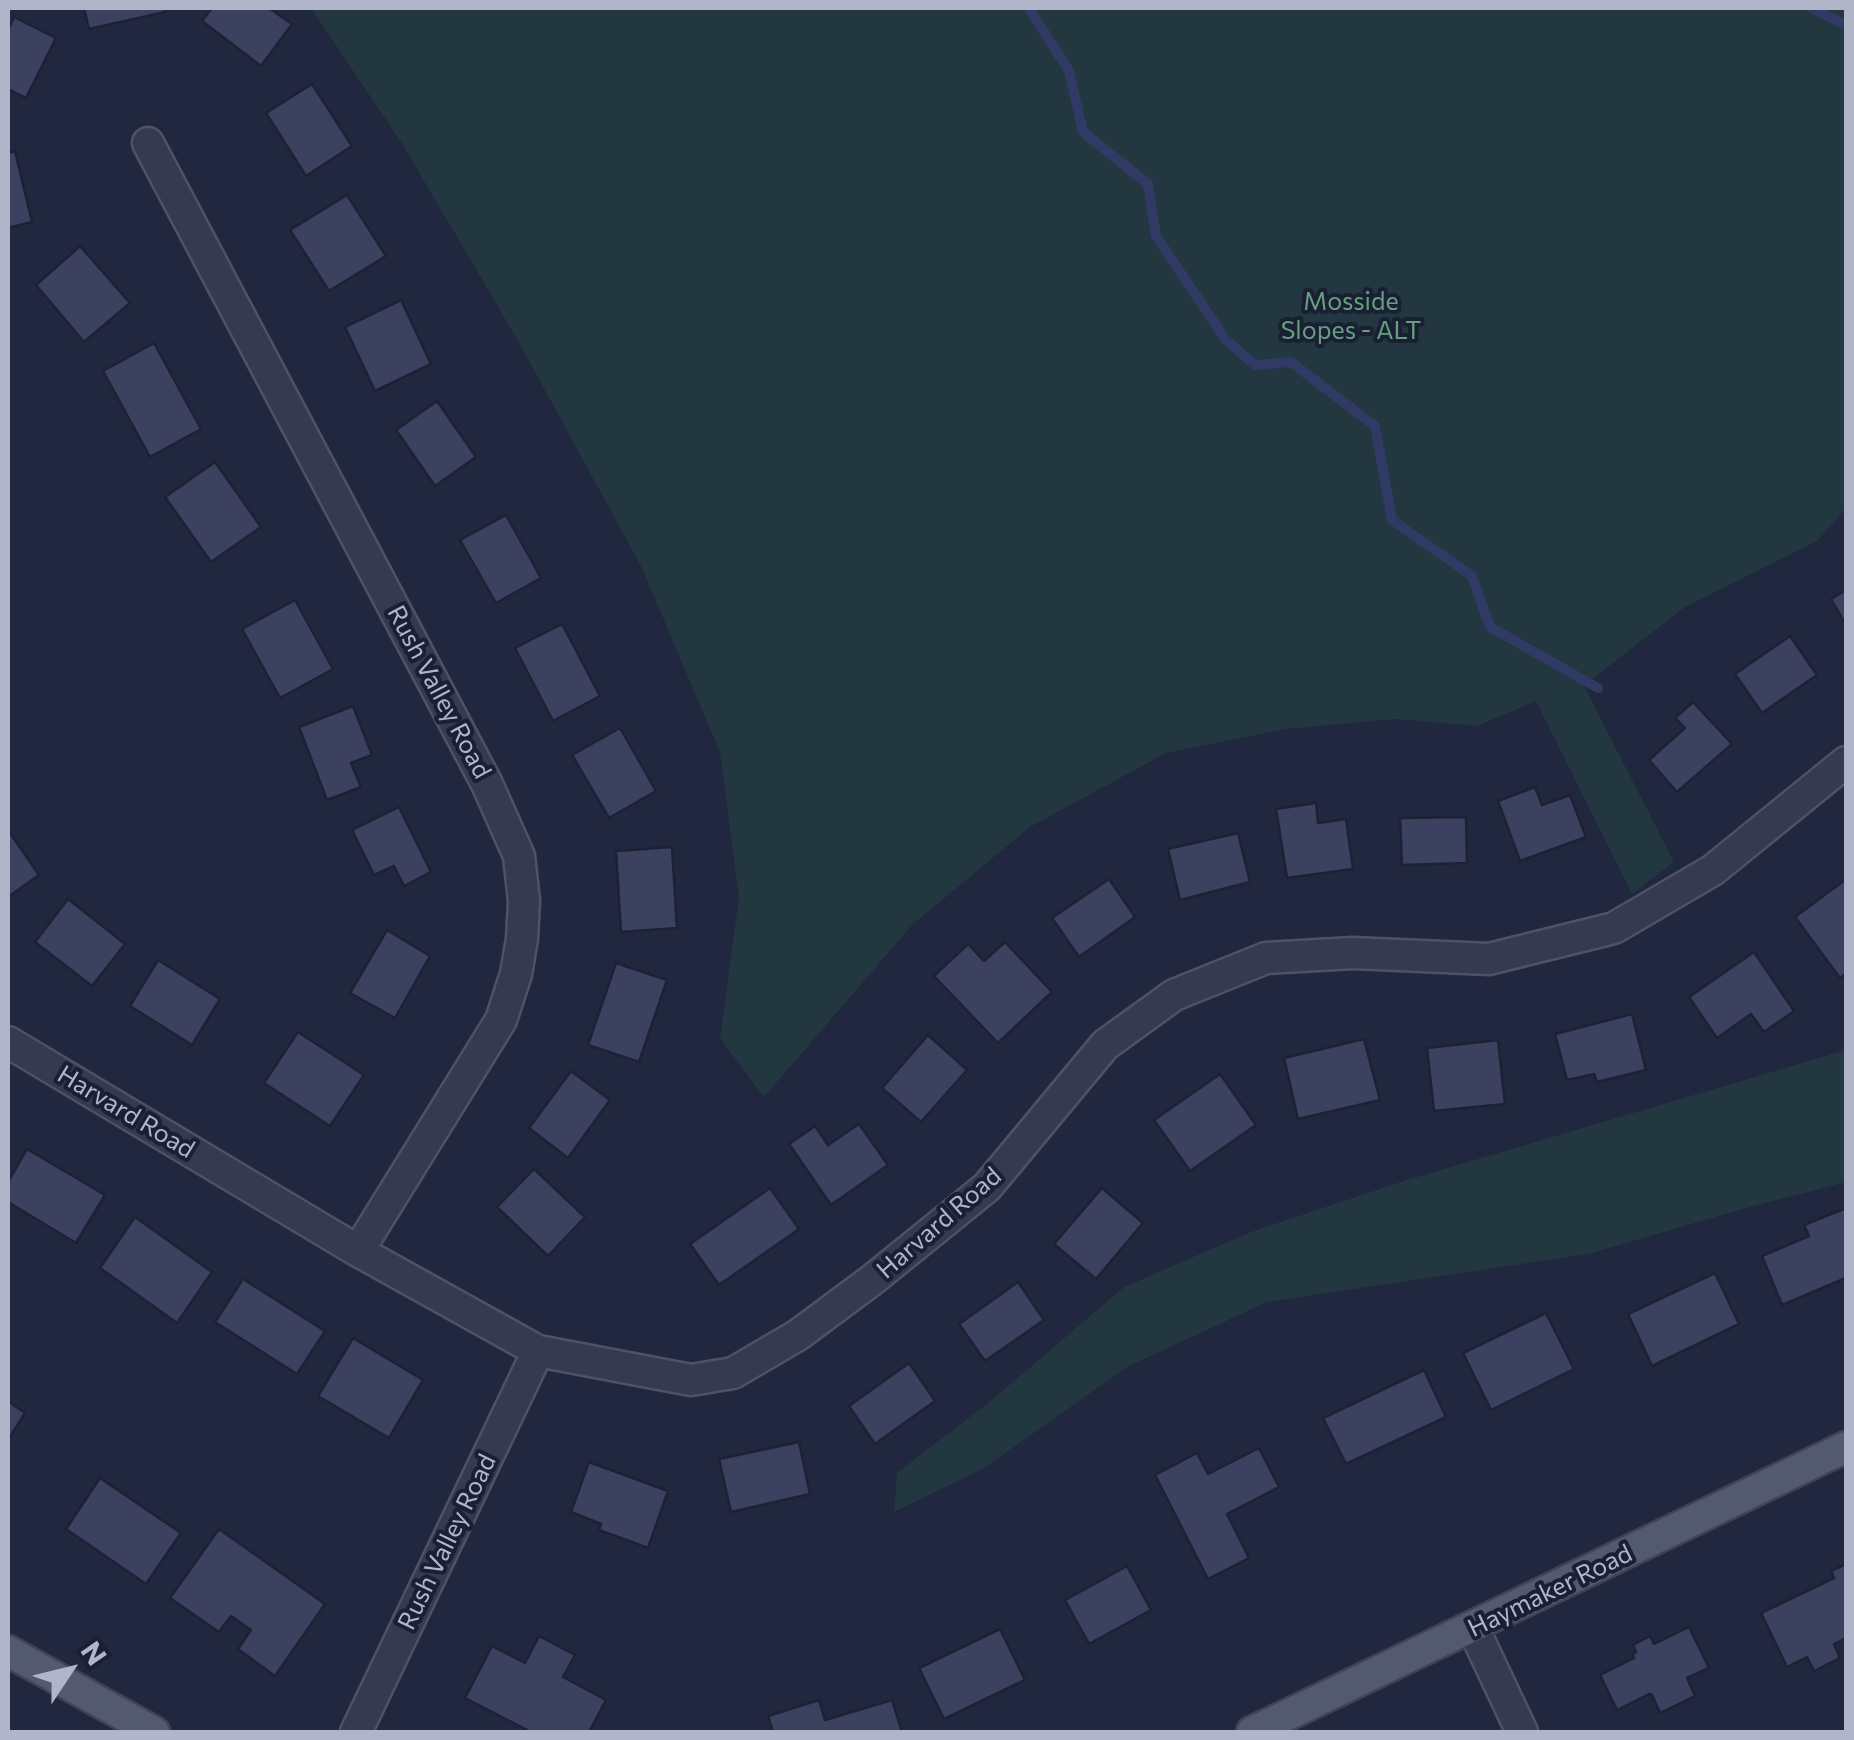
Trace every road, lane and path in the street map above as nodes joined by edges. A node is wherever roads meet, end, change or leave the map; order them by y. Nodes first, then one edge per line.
1 (148, 143) dead end
2 (1846, 762) edge
3 (8, 1042) edge
4 (358, 1251) junction
5 (538, 1351) junction
6 (1846, 1447) edge
7 (1473, 1628) junction
8 (8, 1650) edge
9 (154, 1732) edge
10 (356, 1732) edge
11 (1252, 1732) edge
12 (1522, 1732) edge

1 - 4 street, Rush Valley Road
2 - 5 street, Harvard Road
3 - 4 street, Harvard Road
4 - 5 street, Harvard Road
5 - 10 street, Rush Valley Road
6 - 7 main road, Haymaker Road
7 - 11 main road, Haymaker Road
7 - 12 street
8 - 9 main road

